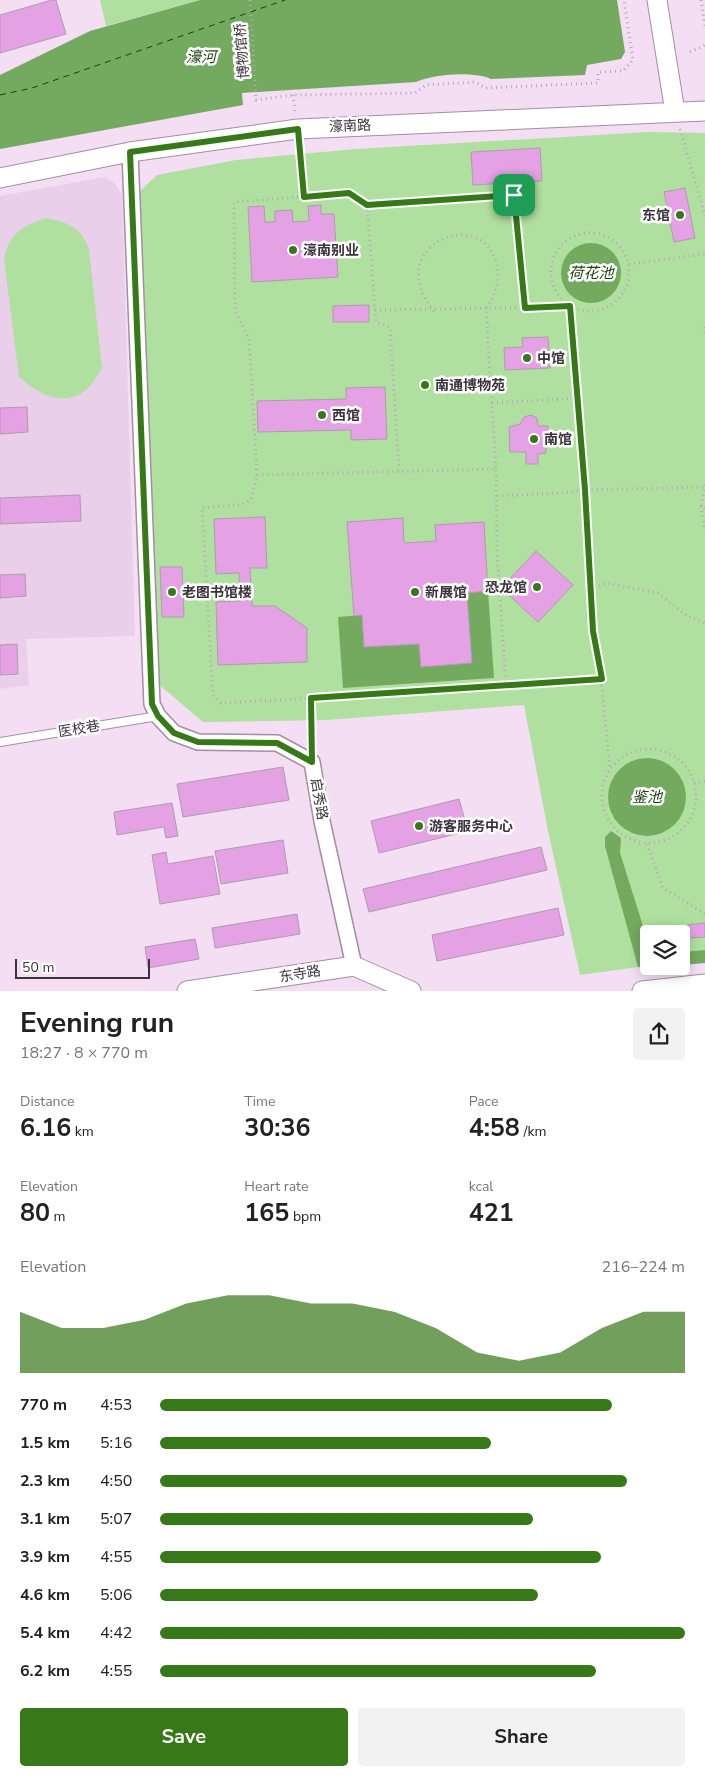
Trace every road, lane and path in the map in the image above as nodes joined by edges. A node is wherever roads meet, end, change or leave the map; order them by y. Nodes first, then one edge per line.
1 (250, 0) edge
2 (624, 0) edge
3 (657, 0) edge
4 (701, 0) edge
5 (705, 26) edge
6 (705, 45) edge
7 (690, 52) dead end
8 (705, 111) edge
9 (676, 112) junction
10 (298, 129) junction
11 (130, 152) junction
12 (0, 178) edge
13 (304, 197) junction
14 (367, 205) junction
15 (705, 216) edge
16 (705, 254) edge
17 (629, 264) junction
18 (570, 306) junction
19 (525, 308) junction
20 (486, 309) junction
21 (375, 310) junction
22 (434, 311) junction
23 (705, 327) edge
24 (705, 336) edge
25 (578, 398) junction
26 (492, 403) junction
27 (496, 469) junction
28 (399, 472) junction
29 (257, 475) junction
30 (704, 486) edge
31 (585, 490) junction
32 (497, 496) junction
33 (701, 506) junction
34 (705, 509) edge
35 (705, 531) edge
36 (590, 590) junction
37 (705, 622) edge
38 (602, 679) junction
39 (506, 686) junction
40 (311, 698) junction
41 (158, 716) junction
42 (0, 742) edge
43 (312, 762) junction
44 (610, 770) junction
45 (705, 781) edge
46 (694, 783) junction
47 (647, 844) junction
48 (705, 914) edge
49 (354, 966) junction
50 (705, 984) edge
51 (187, 991) edge
52 (411, 991) edge
53 (642, 991) edge

1 - 2 path, 博物馆桥
3 - 9 street
4 - 5 path
6 - 7 path
8 - 9 street, 濠南路
9 - 10 street, 濠南路
9 - 15 path
10 - 11 street, 濠南路
10 - 13 path
11 - 12 street, 濠南路
11 - 41 street, 启秀路
13 - 14 path
13 - 29 path
14 - 19 path
14 - 21 path
16 - 17 path
17 - 18 path
17 - 18 path
18 - 19 path
18 - 25 path
19 - 20 path
20 - 22 path
20 - 22 path
20 - 26 path
21 - 22 path
21 - 28 path
23 - 24 path
25 - 26 path
25 - 31 path
26 - 27 path
27 - 28 path
27 - 32 path
28 - 29 path
29 - 40 path
30 - 31 path
30 - 33 path
31 - 32 path
31 - 36 path
32 - 39 path
33 - 34 path
33 - 35 path
36 - 37 path
36 - 38 path
38 - 39 path
38 - 44 path
39 - 40 path
40 - 43 path
41 - 42 lane, 医校巷
41 - 43 street, 启秀路
43 - 49 street, 启秀路
44 - 46 path
44 - 47 path
45 - 46 path
46 - 47 path
47 - 48 path
49 - 51 street, 东寺路
49 - 52 street
50 - 53 street

